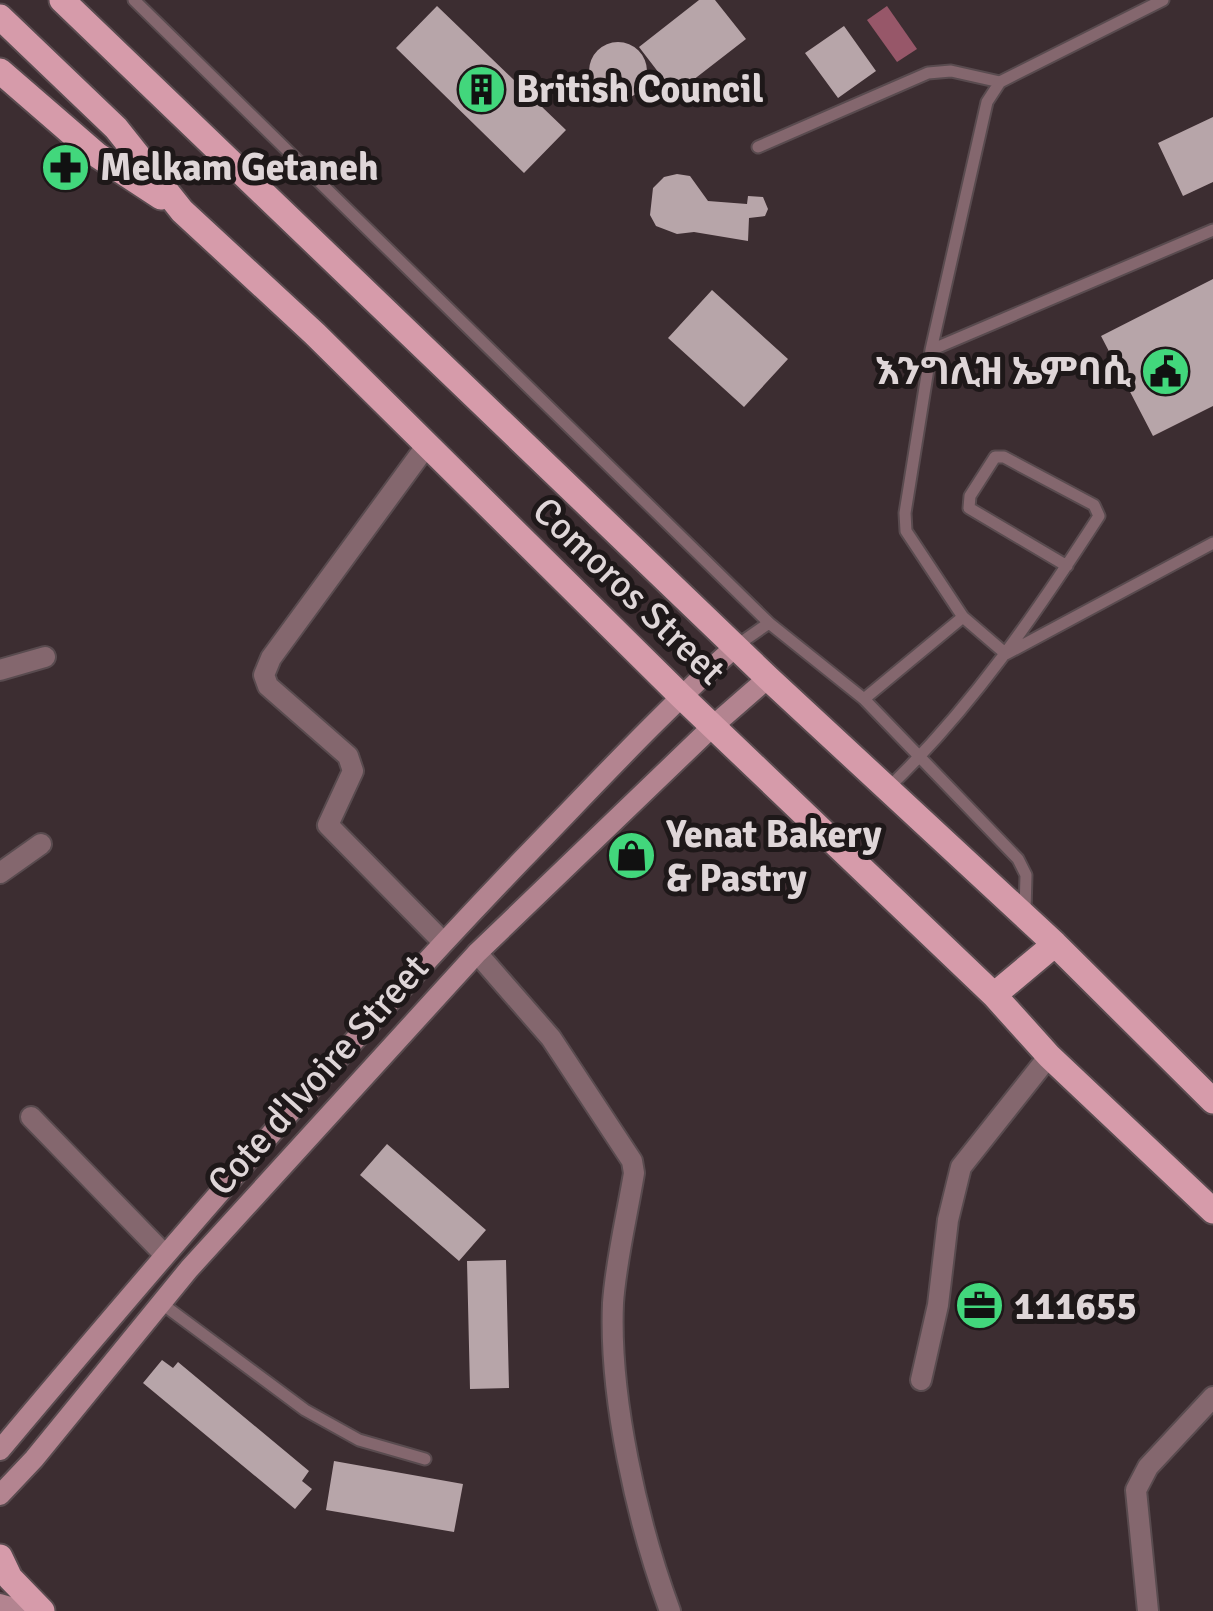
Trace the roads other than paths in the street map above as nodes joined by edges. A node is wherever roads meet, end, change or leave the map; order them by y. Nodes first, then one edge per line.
1 (62, 0) edge
2 (134, 0) edge
3 (1163, 0) edge
4 (0, 17) edge
5 (0, 70) edge
6 (1000, 82) junction
7 (758, 147) dead end
8 (182, 211) junction
9 (1213, 230) edge
10 (931, 350) junction
11 (426, 445) junction
12 (1213, 543) edge
13 (1067, 566) junction
14 (962, 617) junction
15 (770, 623) junction
16 (736, 646) junction
17 (1006, 654) junction
18 (45, 657) dead end
19 (0, 670) edge
20 (768, 678) junction
21 (681, 696) junction
22 (864, 699) junction
23 (712, 726) junction
24 (920, 758) junction
25 (888, 789) junction
26 (40, 844) dead end
27 (0, 873) edge
28 (1024, 916) junction
29 (443, 942) junction
30 (1055, 944) junction
31 (477, 953) junction
32 (994, 995) junction
33 (1049, 1056) junction
34 (1213, 1101) edge
35 (32, 1117) dead end
36 (1213, 1211) edge
37 (164, 1254) junction
38 (161, 1302) junction
39 (921, 1380) dead end
40 (1213, 1398) edge
41 (0, 1450) edge
42 (424, 1458) dead end
43 (0, 1495) edge
44 (0, 1557) edge
45 (0, 1604) edge
46 (24, 1611) edge
47 (42, 1611) edge
48 (670, 1611) edge
49 (1148, 1611) edge

1 - 16 main road, Comoros Street
2 - 15 lane
3 - 6 lane
4 - 8 main road, Comoros Street
5 - 8 main road
6 - 7 lane
6 - 10 lane
8 - 11 main road, Comoros Street
9 - 10 lane
10 - 14 lane
11 - 21 main road, Comoros Street
11 - 29 street
12 - 17 lane
13 - 13 lane
13 - 17 lane
14 - 17 lane
14 - 22 lane
15 - 16 lane
15 - 22 lane
16 - 20 main road, Comoros Street
16 - 21 main road, Cote d'Ivoire Street
17 - 24 lane
18 - 19 street
20 - 23 main road, Cote d'Ivoire Street
20 - 25 main road, Comoros Street
21 - 23 main road, Comoros Street
21 - 29 main road, Cote d'Ivoire Street
22 - 24 lane
23 - 31 main road, Cote d'Ivoire Street
23 - 32 main road, Comoros Street
24 - 25 lane
24 - 28 lane
25 - 28 main road, Comoros Street
26 - 27 street
28 - 30 main road, Comoros Street
29 - 37 main road, Cote d'Ivoire Street
30 - 32 main road
30 - 34 main road, Comoros Street
31 - 38 main road, Cote d'Ivoire Street
31 - 48 street
32 - 33 main road, Comoros Street
33 - 36 main road, Comoros Street
33 - 39 street
35 - 37 street
37 - 41 main road, Cote d'Ivoire Street
38 - 42 lane
38 - 43 main road, Cote d'Ivoire Street
40 - 49 street
44 - 47 main road
45 - 46 main road

